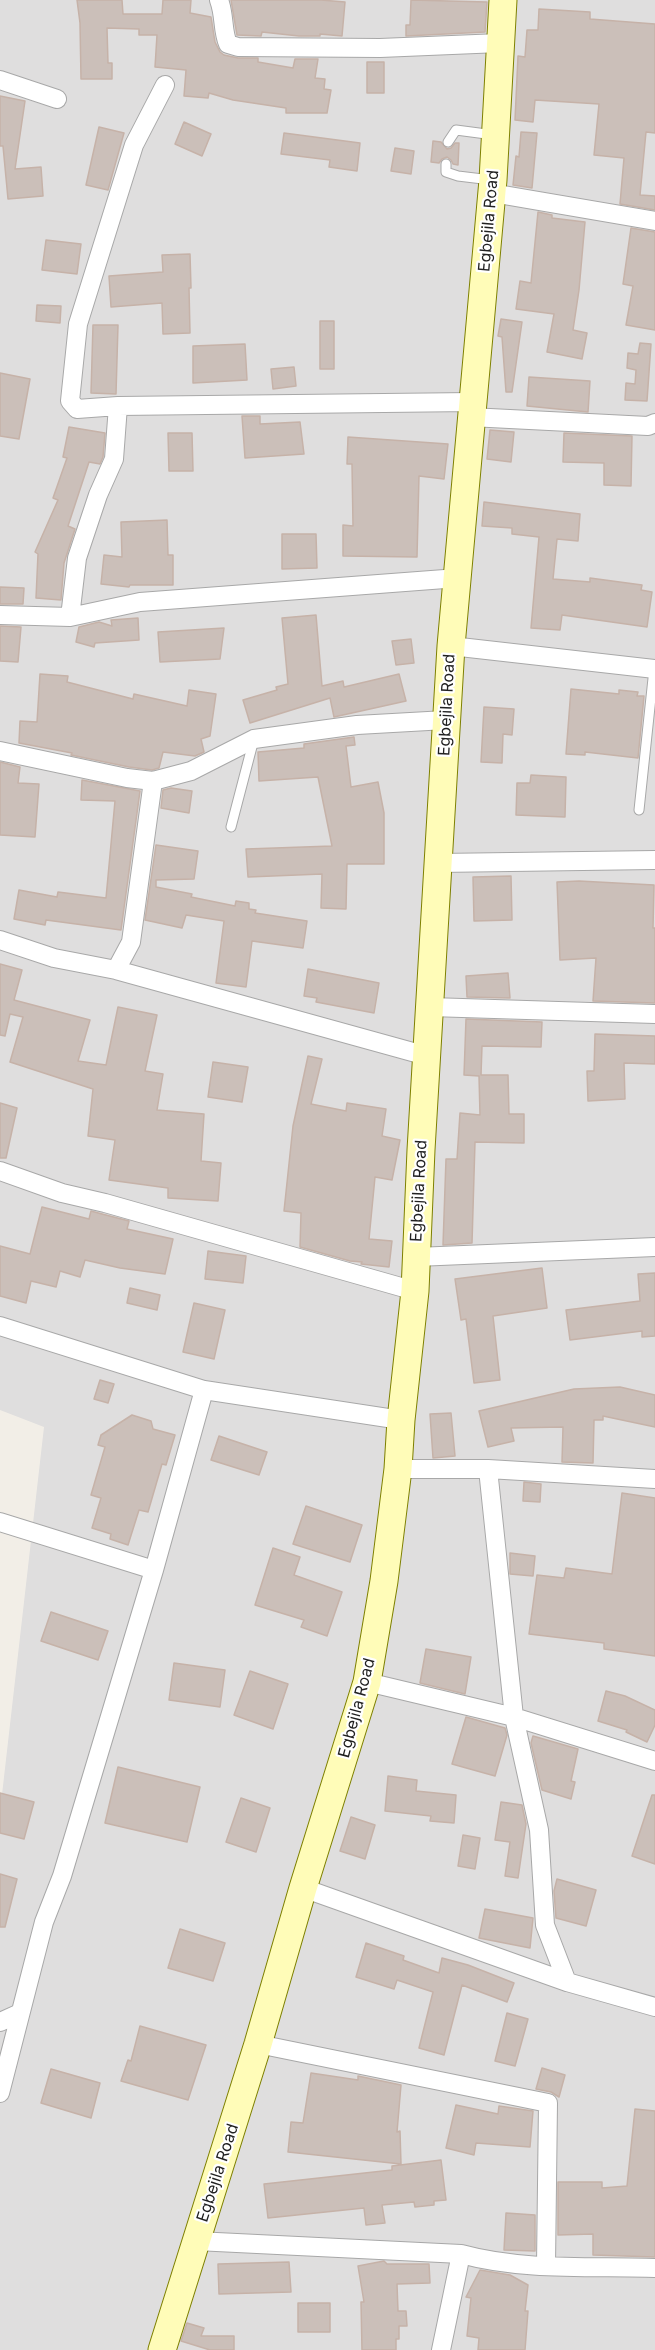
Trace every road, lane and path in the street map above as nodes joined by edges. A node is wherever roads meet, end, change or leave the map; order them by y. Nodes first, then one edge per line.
1 (219, 0) edge
2 (503, 0) edge
3 (500, 43) junction
4 (0, 80) edge
5 (165, 85) dead end
6 (57, 99) dead end
7 (496, 136) junction
8 (448, 142) dead end
9 (446, 164) dead end
10 (492, 186) junction
11 (655, 221) edge
12 (118, 406) junction
13 (471, 410) junction
14 (655, 423) edge
15 (458, 578) junction
16 (0, 615) edge
17 (70, 616) junction
18 (451, 646) junction
19 (654, 669) edge
20 (446, 720) junction
21 (254, 739) junction
22 (0, 751) edge
23 (153, 781) junction
24 (639, 810) dead end
25 (231, 827) dead end
26 (655, 860) edge
27 (438, 863) junction
28 (0, 940) edge
29 (116, 970) junction
30 (430, 1007) junction
31 (655, 1014) edge
32 (427, 1056) junction
33 (0, 1171) edge
34 (655, 1247) edge
35 (416, 1257) junction
36 (415, 1291) junction
37 (0, 1326) edge
38 (204, 1390) junction
39 (401, 1420) junction
40 (398, 1469) junction
41 (488, 1469) junction
42 (655, 1479) edge
43 (0, 1522) edge
44 (154, 1570) junction
45 (367, 1682) junction
46 (514, 1717) junction
47 (655, 1761) edge
48 (303, 1888) junction
49 (567, 1982) junction
50 (655, 2007) edge
51 (20, 2013) junction
52 (0, 2022) edge
53 (258, 2044) junction
54 (0, 2093) edge
55 (196, 2241) junction
56 (461, 2254) junction
57 (546, 2265) junction
58 (655, 2268) edge
59 (162, 2350) edge
60 (441, 2350) edge

1 - 3 street
2 - 3 street, Egbejila Road
3 - 7 street, Egbejila Road
4 - 6 street
5 - 12 street
7 - 8 lane
7 - 10 street, Egbejila Road
9 - 10 lane
10 - 11 street
10 - 13 street, Egbejila Road
12 - 13 street
12 - 17 street
13 - 14 street
13 - 15 street, Egbejila Road
15 - 17 street
15 - 18 street, Egbejila Road
16 - 17 street
18 - 19 street
18 - 20 street, Egbejila Road
19 - 24 lane
20 - 21 street
20 - 27 street, Egbejila Road
21 - 23 street
21 - 25 lane
22 - 23 street
23 - 29 street
26 - 27 street
27 - 30 street, Egbejila Road
28 - 29 street
29 - 32 street
30 - 31 street
30 - 32 street, Egbejila Road
32 - 35 street, Egbejila Road
33 - 36 street
34 - 35 street
35 - 36 street, Egbejila Road
36 - 39 street, Egbejila Road
37 - 38 street
38 - 39 street
38 - 44 street
39 - 40 street, Egbejila Road
40 - 41 street
40 - 45 street, Egbejila Road
41 - 42 street
41 - 46 street
43 - 44 street
44 - 51 street
45 - 46 street
45 - 48 street, Egbejila Road
46 - 47 street
46 - 49 street
48 - 49 street
48 - 53 street, Egbejila Road
49 - 50 street
51 - 52 street
51 - 54 street
53 - 55 street, Egbejila Road
53 - 57 street
55 - 56 street
55 - 59 street, Egbejila Road
56 - 57 street
56 - 60 street
57 - 58 street

